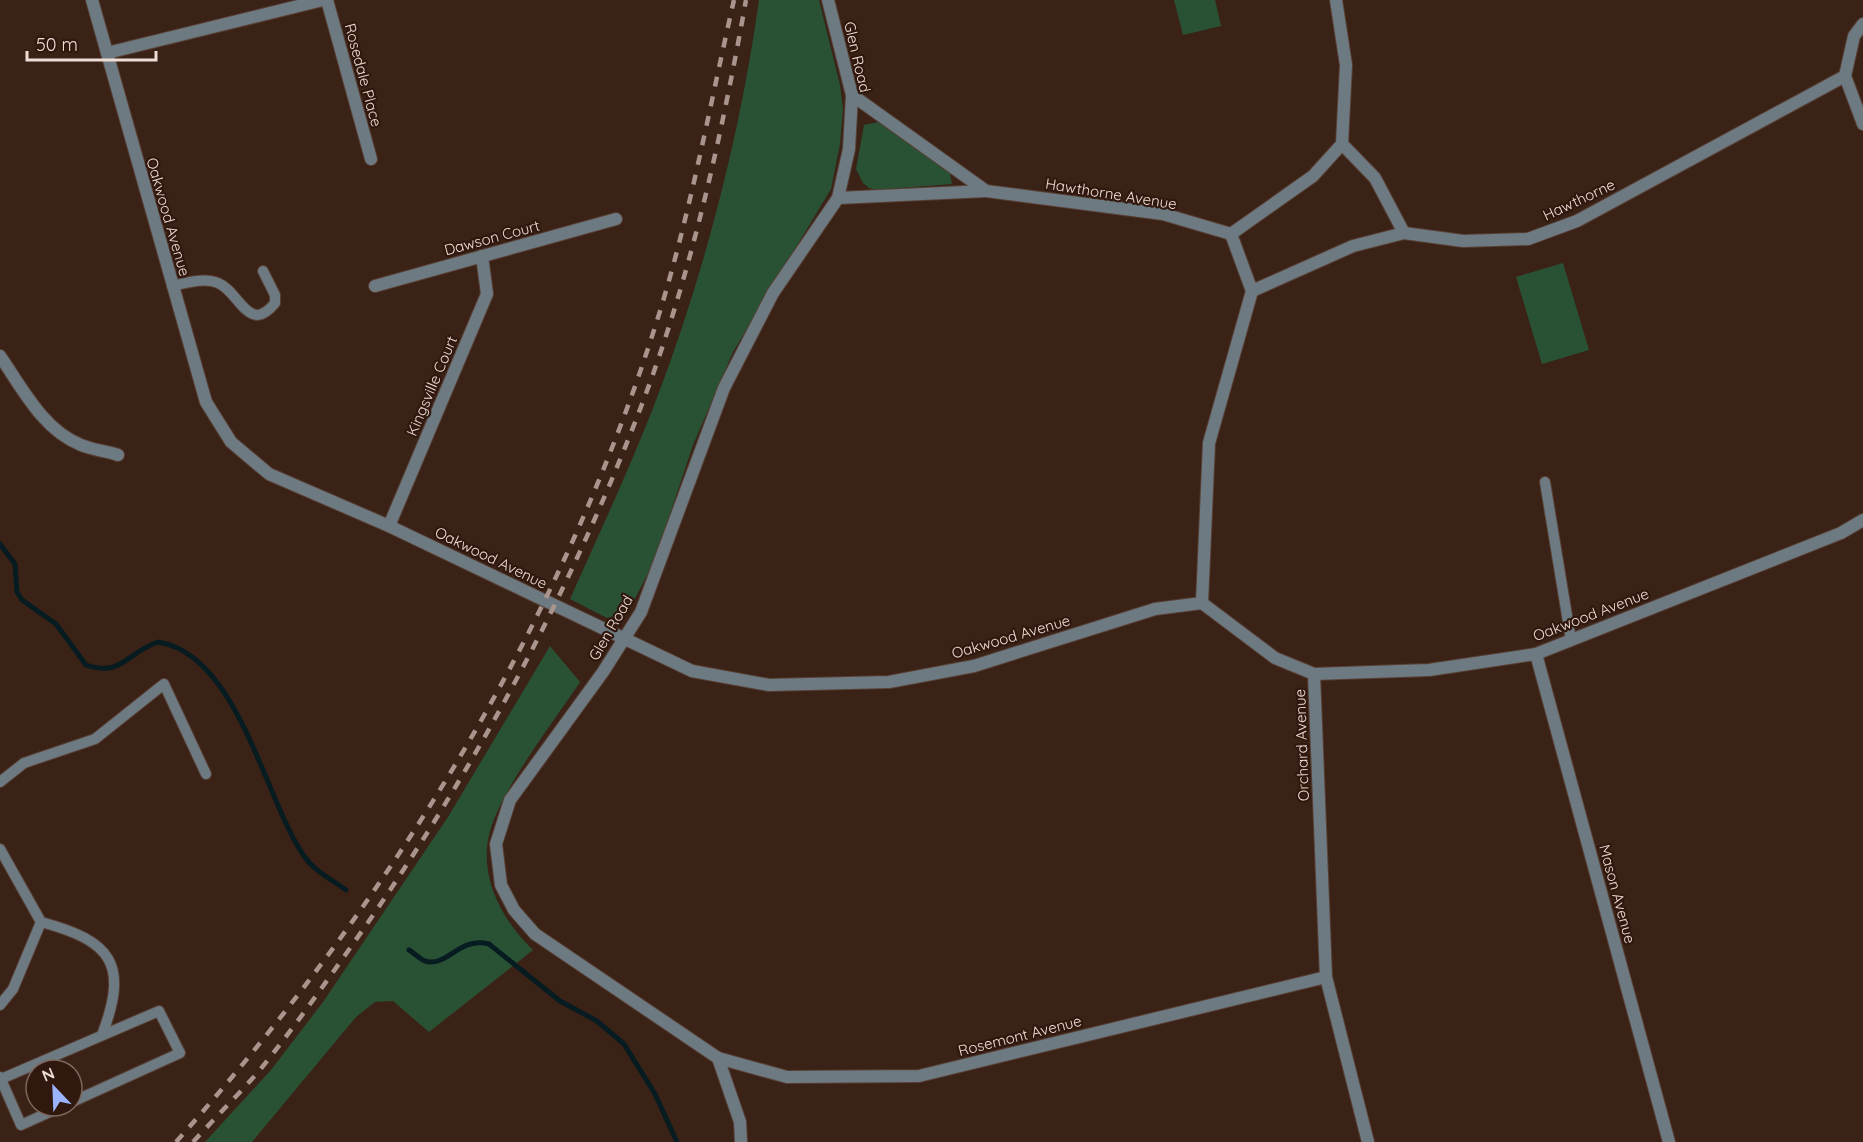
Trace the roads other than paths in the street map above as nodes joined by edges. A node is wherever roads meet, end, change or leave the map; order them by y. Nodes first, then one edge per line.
1 (92, 0) edge
2 (325, 0) edge
3 (828, 0) edge
4 (1336, 0) edge
5 (1863, 24) edge
6 (107, 53) junction
7 (1845, 76) junction
8 (852, 95) junction
9 (1863, 124) edge
10 (1342, 144) junction
11 (371, 159) dead end
12 (986, 192) junction
13 (838, 198) junction
14 (616, 219) dead end
15 (1404, 233) junction
16 (1231, 234) junction
17 (482, 256) junction
18 (263, 271) dead end
19 (172, 286) junction
20 (375, 286) dead end
21 (1252, 291) junction
22 (0, 356) edge
23 (118, 455) dead end
24 (1545, 482) dead end
25 (1863, 520) edge
26 (389, 526) junction
27 (1202, 603) junction
28 (625, 639) junction
29 (1571, 640) junction
30 (1536, 654) junction
31 (1314, 674) junction
32 (206, 774) dead end
33 (0, 782) edge
34 (0, 849) edge
35 (41, 922) junction
36 (1326, 977) junction
37 (0, 1005) edge
38 (102, 1035) junction
39 (718, 1058) junction
40 (1, 1078) edge
41 (84, 1097) edge
42 (36, 1118) edge
43 (741, 1142) edge
44 (1368, 1142) edge
45 (1669, 1142) edge

1 - 6 street, Oakwood Avenue
2 - 6 street
2 - 11 street, Rosedale Place
3 - 8 street, Glen Road
4 - 10 street
5 - 7 street
6 - 19 street, Oakwood Avenue
7 - 9 street
7 - 15 street, Hawthorne
8 - 12 street, Hawthorne Avenue
8 - 13 street, Glen Road
10 - 15 street
10 - 16 street
12 - 13 street, Hawthorne Avenue
12 - 16 street, Hawthorne Avenue
13 - 28 street, Glen Road
14 - 17 street, Dawson Court
15 - 21 street, Hawthorne
16 - 21 street
17 - 20 street, Dawson Court
17 - 26 street, Kingsville Court
18 - 19 lane
19 - 26 street, Oakwood Avenue
21 - 27 street
22 - 23 street
24 - 29 lane
25 - 29 street, Oakwood Avenue
26 - 28 street, Oakwood Avenue
27 - 28 street, Oakwood Avenue
27 - 31 street, Orchard Avenue
28 - 39 street, Glen Road
29 - 30 street, Oakwood Avenue
30 - 31 street, Oakwood Avenue
30 - 45 street, Mason Avenue
31 - 36 street, Orchard Avenue
32 - 33 lane
34 - 35 lane
35 - 37 lane
35 - 38 lane
36 - 39 street, Rosemont Avenue
36 - 44 street, Orchard Avenue
38 - 40 lane
38 - 41 lane
39 - 43 street
40 - 42 lane

